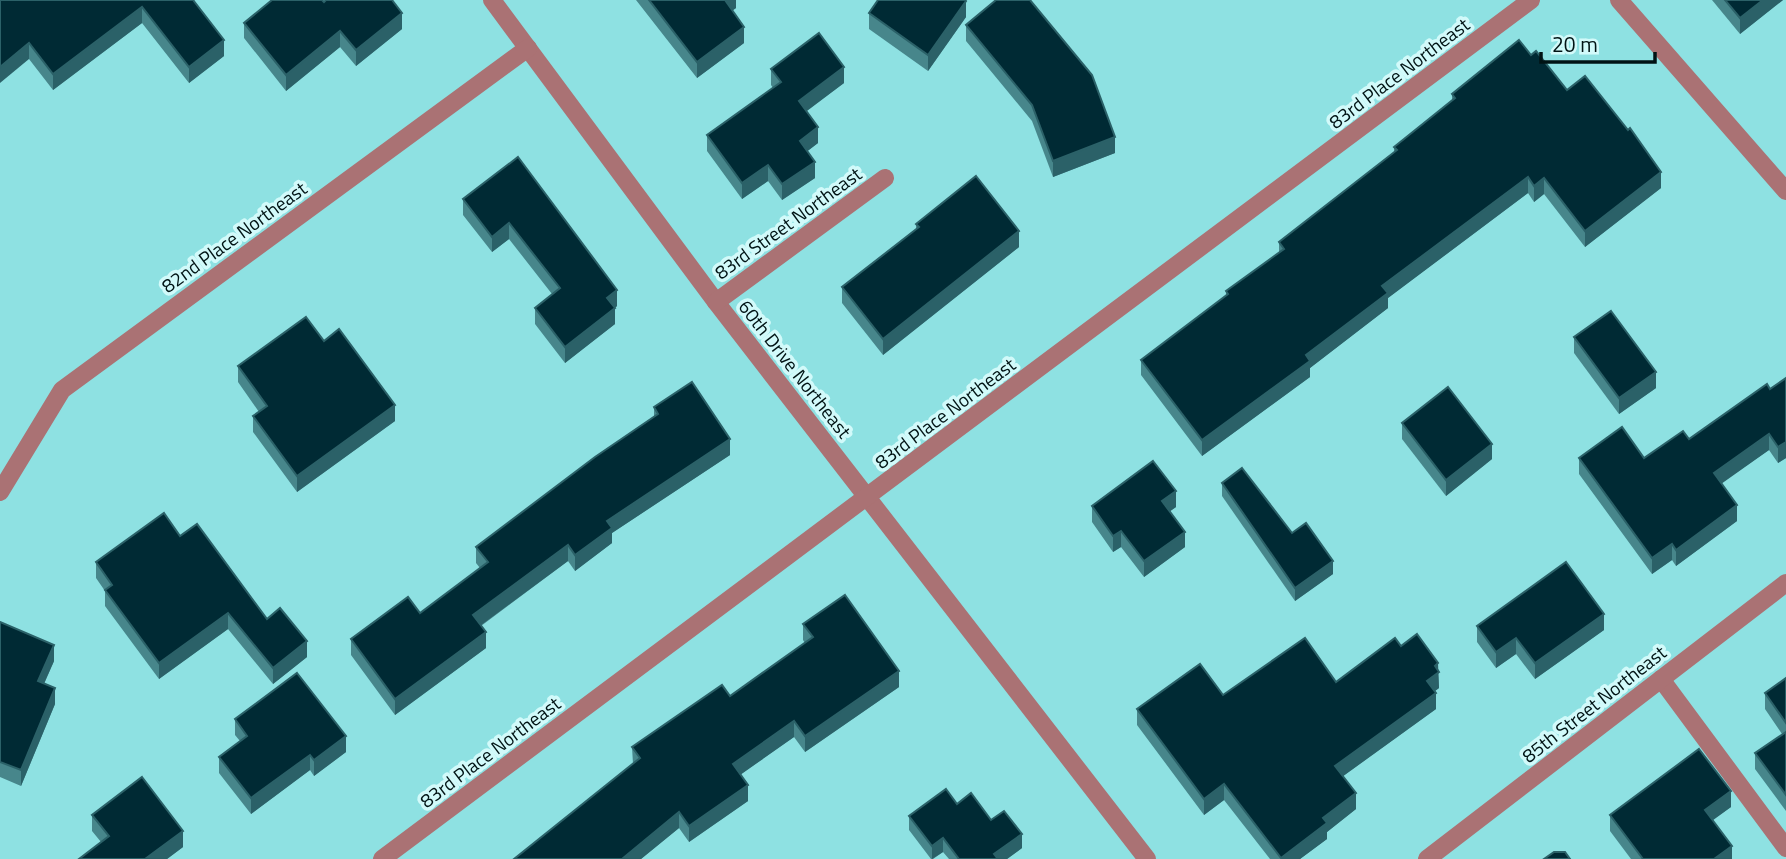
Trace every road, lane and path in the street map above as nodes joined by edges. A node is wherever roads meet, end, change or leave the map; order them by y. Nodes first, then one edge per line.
1 (492, 0) edge
2 (1531, 0) edge
3 (1619, 0) edge
4 (528, 48) junction
5 (885, 178) dead end
6 (1786, 191) edge
7 (716, 302) junction
8 (0, 492) edge
9 (868, 498) junction
10 (1786, 583) edge
11 (1661, 679) junction
12 (1786, 848) edge
13 (382, 859) edge
14 (1147, 859) edge
15 (1427, 859) edge

1 - 4 street, 60th Drive Northeast
2 - 9 street, 83rd Place Northeast
3 - 6 street
4 - 7 street, 60th Drive Northeast
4 - 8 street, 82nd Place Northeast
5 - 7 street, 83rd Street Northeast
7 - 9 street, 60th Drive Northeast
9 - 13 street, 83rd Place Northeast
9 - 14 street, 60th Drive Northeast
10 - 11 street, 85th Street Northeast
11 - 12 street
11 - 15 street, 85th Street Northeast

